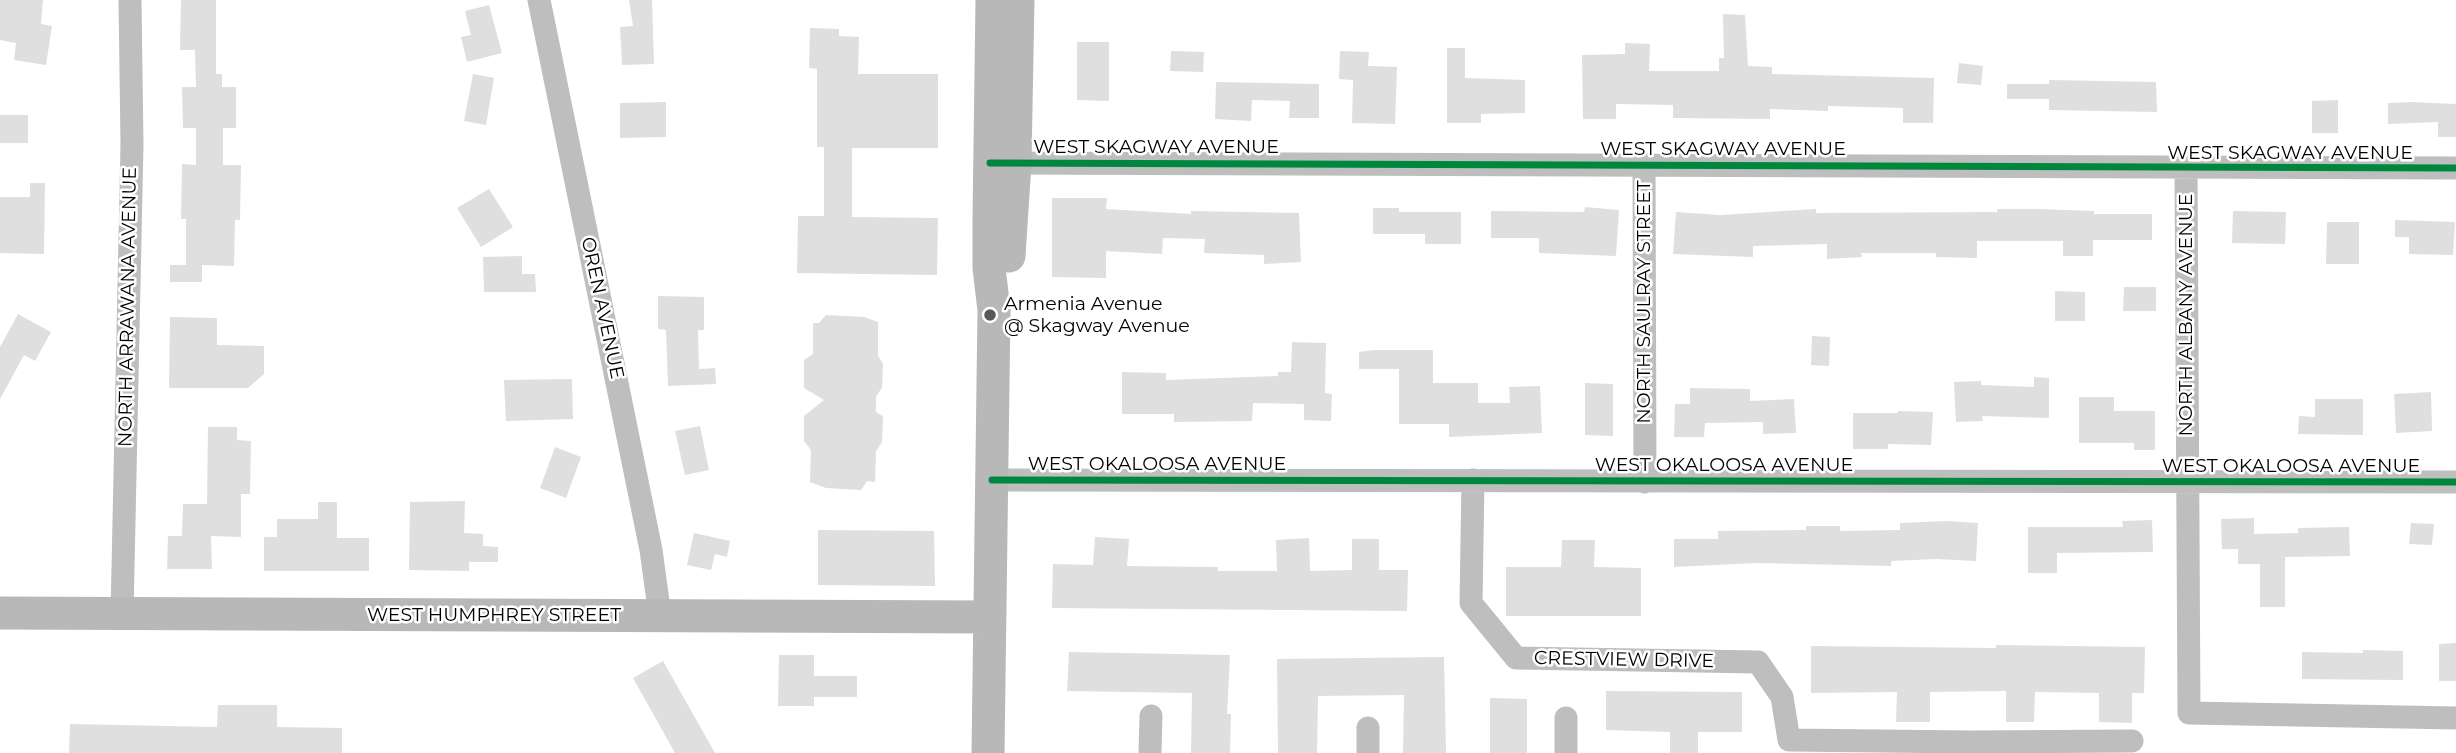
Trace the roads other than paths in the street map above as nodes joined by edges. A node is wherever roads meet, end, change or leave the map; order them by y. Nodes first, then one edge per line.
1 (130, 0) edge
2 (539, 0) edge
3 (992, 0) edge
4 (1018, 0) edge
5 (1002, 163) junction
6 (1644, 164) junction
7 (2456, 168) edge
8 (2186, 169) junction
9 (992, 480) junction
10 (1473, 480) junction
11 (2186, 481) junction
12 (1645, 482) junction
13 (2456, 482) edge
14 (0, 613) edge
15 (122, 615) junction
16 (660, 616) junction
17 (989, 617) junction
18 (1151, 716) dead end
19 (1566, 718) dead end
20 (2456, 718) edge
21 (1368, 728) dead end
22 (2132, 741) dead end
23 (1784, 746) edge
24 (1972, 747) edge
25 (988, 753) edge
26 (1150, 753) edge
27 (1368, 753) edge
28 (1566, 753) edge

1 - 15 street, NORTH ARRAWANA AVENUE
2 - 16 street, OREN AVENUE
3 - 5 street
4 - 5 street
5 - 6 street, WEST SKAGWAY AVENUE
5 - 9 street
6 - 8 street, WEST SKAGWAY AVENUE
6 - 12 street, NORTH SAULRAY STREET
7 - 8 street, WEST SKAGWAY AVENUE
8 - 11 street, NORTH ALBANY AVENUE
9 - 10 street, WEST OKALOOSA AVENUE
9 - 17 street
10 - 12 street, WEST OKALOOSA AVENUE
10 - 23 street, CRESTVIEW DRIVE
11 - 12 street, WEST OKALOOSA AVENUE
11 - 13 street, WEST OKALOOSA AVENUE
11 - 20 street, NORTH ALBANY AVENUE
14 - 15 street, WEST HUMPHREY STREET
15 - 16 street, WEST HUMPHREY STREET
16 - 17 street, WEST HUMPHREY STREET
17 - 25 street
18 - 26 street
19 - 28 street
21 - 27 street
22 - 24 street, CRESTVIEW DRIVE
23 - 24 street, CRESTVIEW DRIVE

